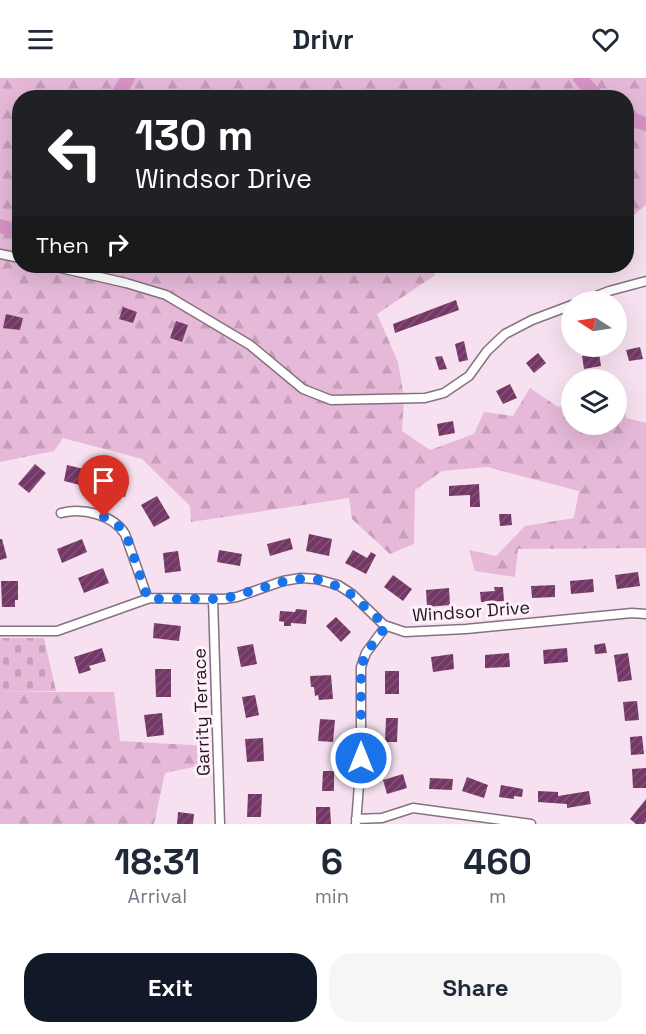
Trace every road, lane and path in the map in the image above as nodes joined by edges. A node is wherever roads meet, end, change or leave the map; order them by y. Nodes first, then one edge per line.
1 (84, 273) edge
2 (646, 281) edge
3 (609, 291) edge
4 (561, 309) edge
5 (61, 513) dead end
6 (213, 598) junction
7 (148, 599) junction
8 (646, 614) edge
9 (386, 626) junction
10 (0, 631) edge
11 (356, 822) edge
12 (220, 824) edge
13 (531, 824) edge

1 - 4 street
2 - 3 street
5 - 7 street
6 - 7 street, Windsor Drive
6 - 9 street, Windsor Drive
6 - 12 street, Garrity Terrace
7 - 10 street, Windsor Drive
8 - 9 street, Windsor Drive
9 - 11 street
11 - 13 street

